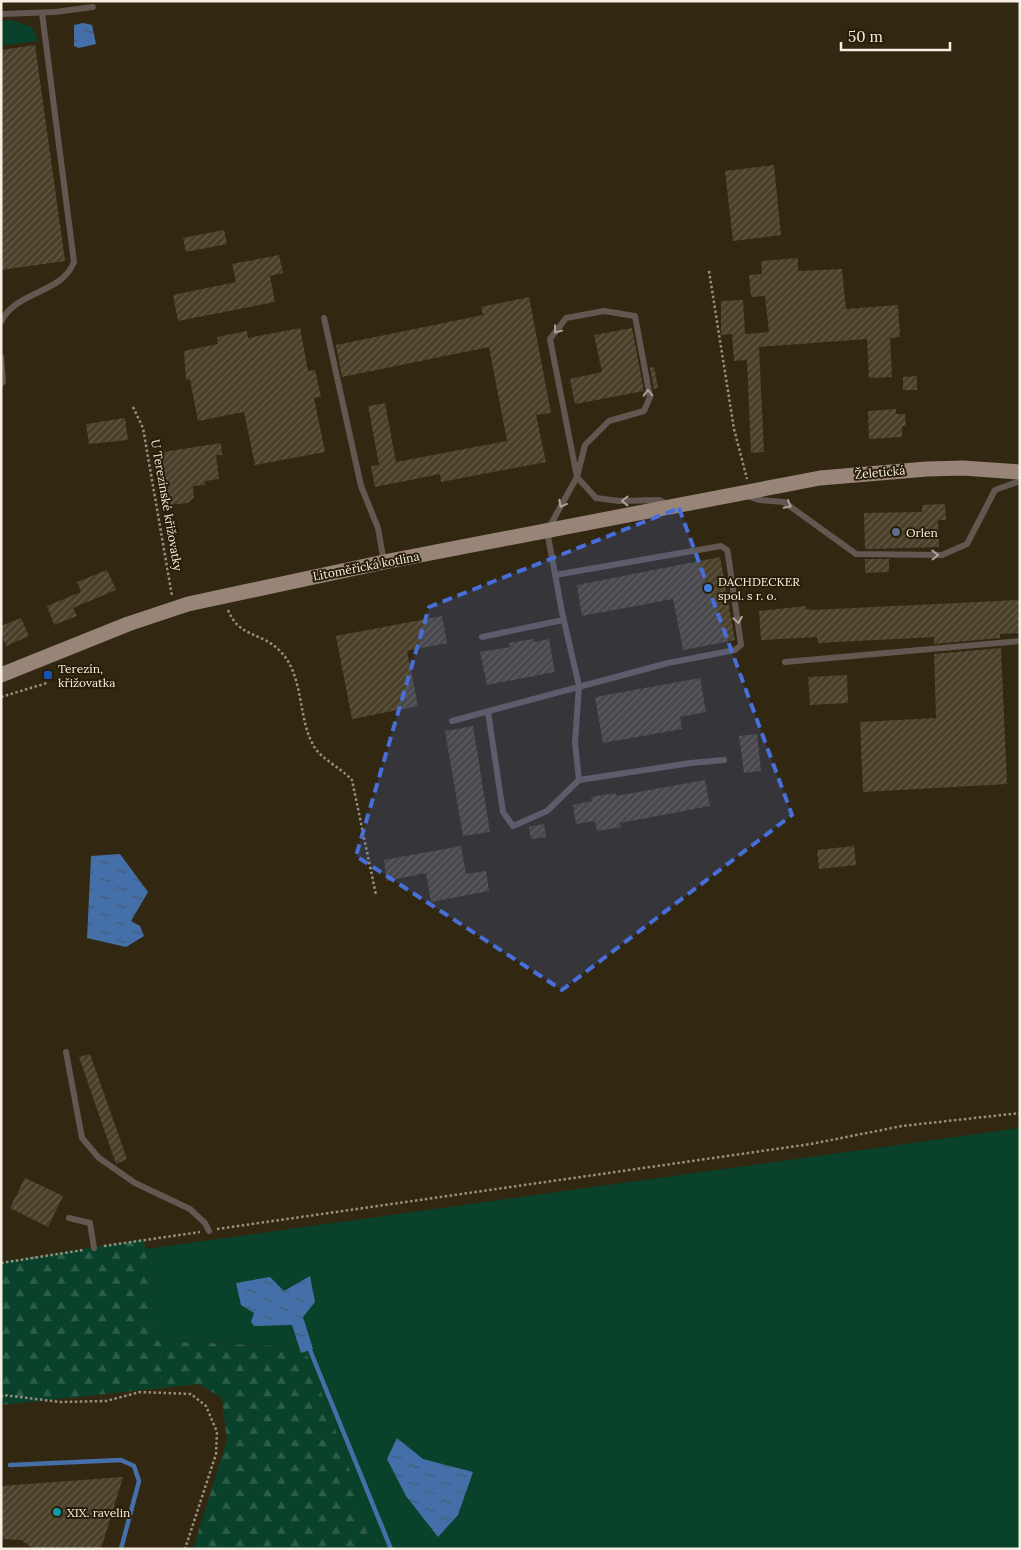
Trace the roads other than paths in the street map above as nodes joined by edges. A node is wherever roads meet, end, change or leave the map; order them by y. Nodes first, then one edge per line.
1 (93, 7) dead end
2 (42, 13) junction
3 (1, 14) edge
4 (324, 318) dead end
5 (1, 322) edge
6 (1, 357) edge
7 (1, 384) edge
8 (1020, 472) edge
9 (577, 477) junction
10 (1020, 481) edge
11 (745, 493) junction
12 (672, 506) junction
13 (547, 531) junction
14 (384, 562) junction
15 (555, 575) junction
16 (563, 620) junction
17 (482, 637) dead end
18 (1020, 641) edge
19 (785, 662) dead end
20 (1, 675) edge
21 (579, 686) junction
22 (488, 712) junction
23 (452, 721) dead end
24 (724, 760) dead end
25 (579, 780) junction
26 (66, 1052) dead end
27 (69, 1218) dead end
28 (209, 1231) road end
29 (94, 1248) road end

1 - 2 lane
2 - 3 lane
2 - 5 lane
4 - 14 lane
6 - 7 lane
8 - 11 main road, Želetická
9 -> 9 lane
12 -> 9 lane
9 -> 13 lane
11 -> 10 lane
11 - 12 main road, Litoměřická kotlina
12 - 13 main road, Litoměřická kotlina
13 - 14 main road, Litoměřická kotlina
13 - 15 lane
14 - 20 main road, Litoměřická kotlina
15 - 16 lane
15 -> 21 lane
16 - 17 lane
16 - 21 lane
18 - 19 lane
21 - 22 lane
21 - 25 lane
22 - 23 lane
22 - 25 lane
24 - 25 lane
26 - 28 lane
27 - 29 lane

